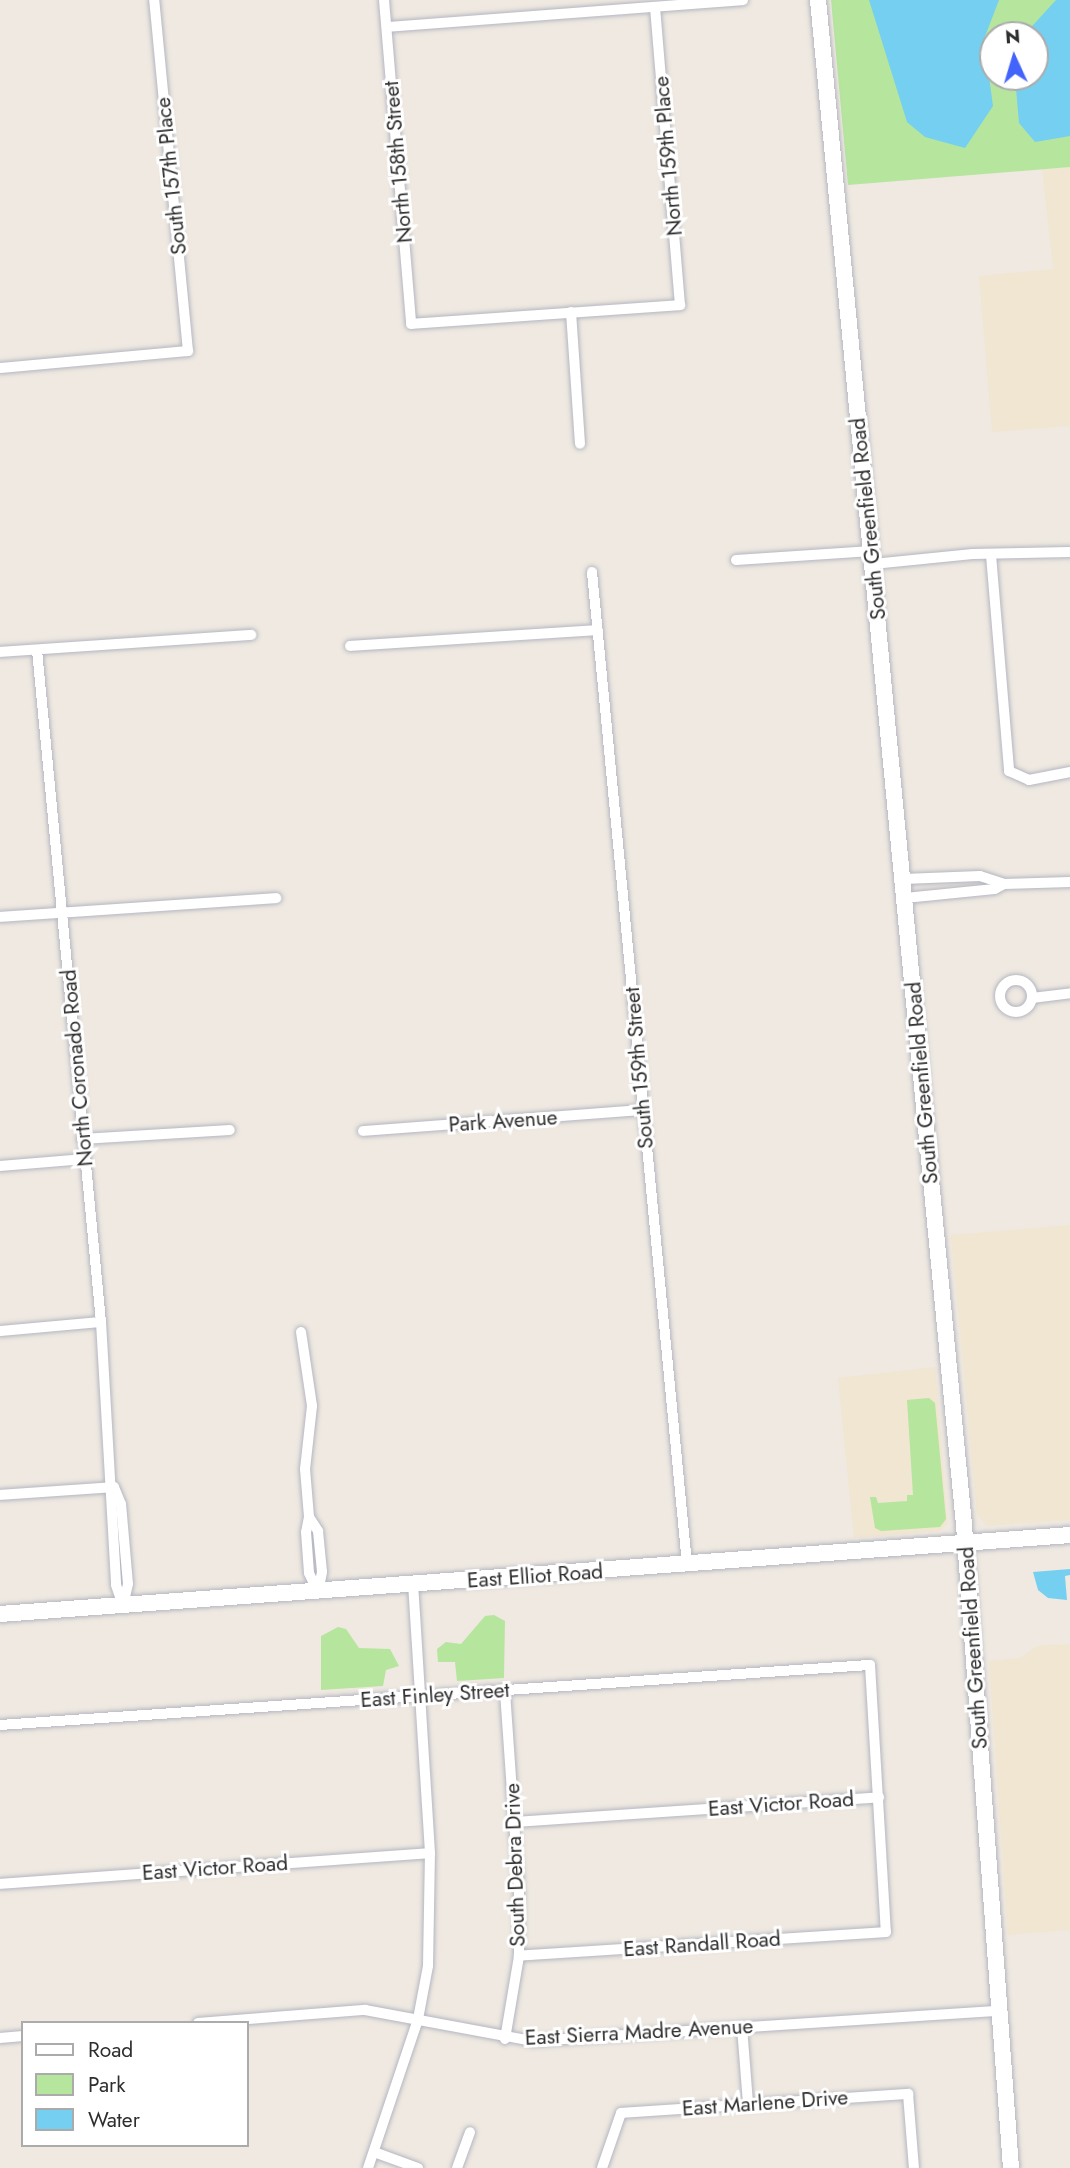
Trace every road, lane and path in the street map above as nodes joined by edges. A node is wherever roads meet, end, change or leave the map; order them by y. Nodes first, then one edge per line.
1 (154, 0) edge
2 (384, 0) edge
3 (743, 0) edge
4 (818, 0) edge
5 (655, 7) junction
6 (387, 27) junction
7 (570, 312) junction
8 (0, 368) edge
9 (580, 443) dead end
10 (1070, 552) edge
11 (991, 555) junction
12 (872, 557) junction
13 (736, 560) dead end
14 (593, 572) dead end
15 (597, 630) junction
16 (251, 635) dead end
17 (350, 646) dead end
18 (37, 650) junction
19 (0, 652) edge
20 (1070, 772) edge
21 (956, 876) junction
22 (903, 879) junction
23 (1070, 882) edge
24 (1004, 884) junction
25 (957, 893) junction
26 (276, 898) dead end
27 (905, 898) junction
28 (63, 913) junction
29 (0, 917) edge
30 (1070, 993) edge
31 (1032, 998) dead end
32 (643, 1110) junction
33 (230, 1130) dead end
34 (363, 1131) dead end
35 (82, 1139) junction
36 (85, 1159) junction
37 (0, 1166) edge
38 (101, 1322) junction
39 (0, 1331) edge
40 (301, 1332) dead end
41 (114, 1487) junction
42 (0, 1495) edge
43 (1070, 1535) edge
44 (965, 1543) junction
45 (687, 1564) junction
46 (413, 1585) junction
47 (318, 1592) junction
48 (123, 1605) junction
49 (0, 1614) edge
50 (505, 1690) junction
51 (420, 1696) junction
52 (0, 1726) edge
53 (880, 1797) junction
54 (516, 1822) junction
55 (430, 1853) junction
56 (0, 1884) edge
57 (519, 1956) junction
58 (999, 2011) junction
59 (418, 2019) junction
60 (224, 2021) edge
61 (742, 2027) junction
62 (21, 2036) edge
63 (0, 2038) edge
64 (505, 2039) junction
65 (748, 2104) junction
66 (470, 2132) dead end
67 (374, 2152) junction
68 (368, 2168) edge
69 (418, 2168) edge
70 (457, 2168) edge
71 (602, 2168) edge
72 (914, 2168) edge
73 (1011, 2168) edge

1 - 8 street, South 157th Place
2 - 6 street, North 158th Street
3 - 5 street
4 - 12 main road, South Greenfield Road
5 - 6 street
5 - 7 street, North 159th Place
6 - 7 street, North 158th Street
7 - 9 street
10 - 11 street
11 - 12 street
11 - 20 street
12 - 13 street
12 - 22 main road, South Greenfield Road
14 - 15 street, South 159th Street
15 - 17 street
15 - 32 street, South 159th Street
16 - 18 street
18 - 19 street
18 - 28 street, North Coronado Road
21 - 22 street
21 - 24 street
21 - 25 street
22 - 27 main road, South Greenfield Road
23 - 24 street
24 - 25 street
25 - 27 street
26 - 28 street
27 - 44 main road, South Greenfield Road
28 - 29 street
28 - 35 street, North Coronado Road
30 - 31 street
32 - 34 street, Park Avenue
32 - 45 street, South 159th Street
33 - 35 street
35 - 36 street, North Coronado Road
36 - 37 street
36 - 38 street, North Coronado Road
38 - 39 street
38 - 41 street, North Coronado Road
40 - 47 street
41 - 42 street
41 - 48 street, North Coronado Road
43 - 44 main road, East Elliot Road
44 - 45 main road, East Elliot Road
44 - 58 main road, South Greenfield Road
45 - 46 main road, East Elliot Road
46 - 47 main road, East Elliot Road
46 - 51 street
47 - 48 main road, East Elliot Road
48 - 49 main road, East Elliot Road
50 - 51 street, East Finley Street
50 - 53 street, East Finley Street
50 - 54 street, South Debra Drive
51 - 52 street, East Finley Street
51 - 55 street
53 - 54 street, East Victor Road
53 - 57 street, East Randall Road
54 - 57 street, South Debra Drive
55 - 56 street, East Victor Road
55 - 59 street
57 - 64 street, South Debra Drive
58 - 61 street, East Sierra Madre Avenue
58 - 73 main road, South Greenfield Road
59 - 60 street, East Sierra Madre Avenue
59 - 64 street, East Sierra Madre Avenue
59 - 67 street
61 - 64 street, East Sierra Madre Avenue
61 - 65 street
62 - 63 street
65 - 71 street, East Marlene Drive
65 - 72 street, East Marlene Drive
66 - 70 street
67 - 68 street
67 - 69 street

